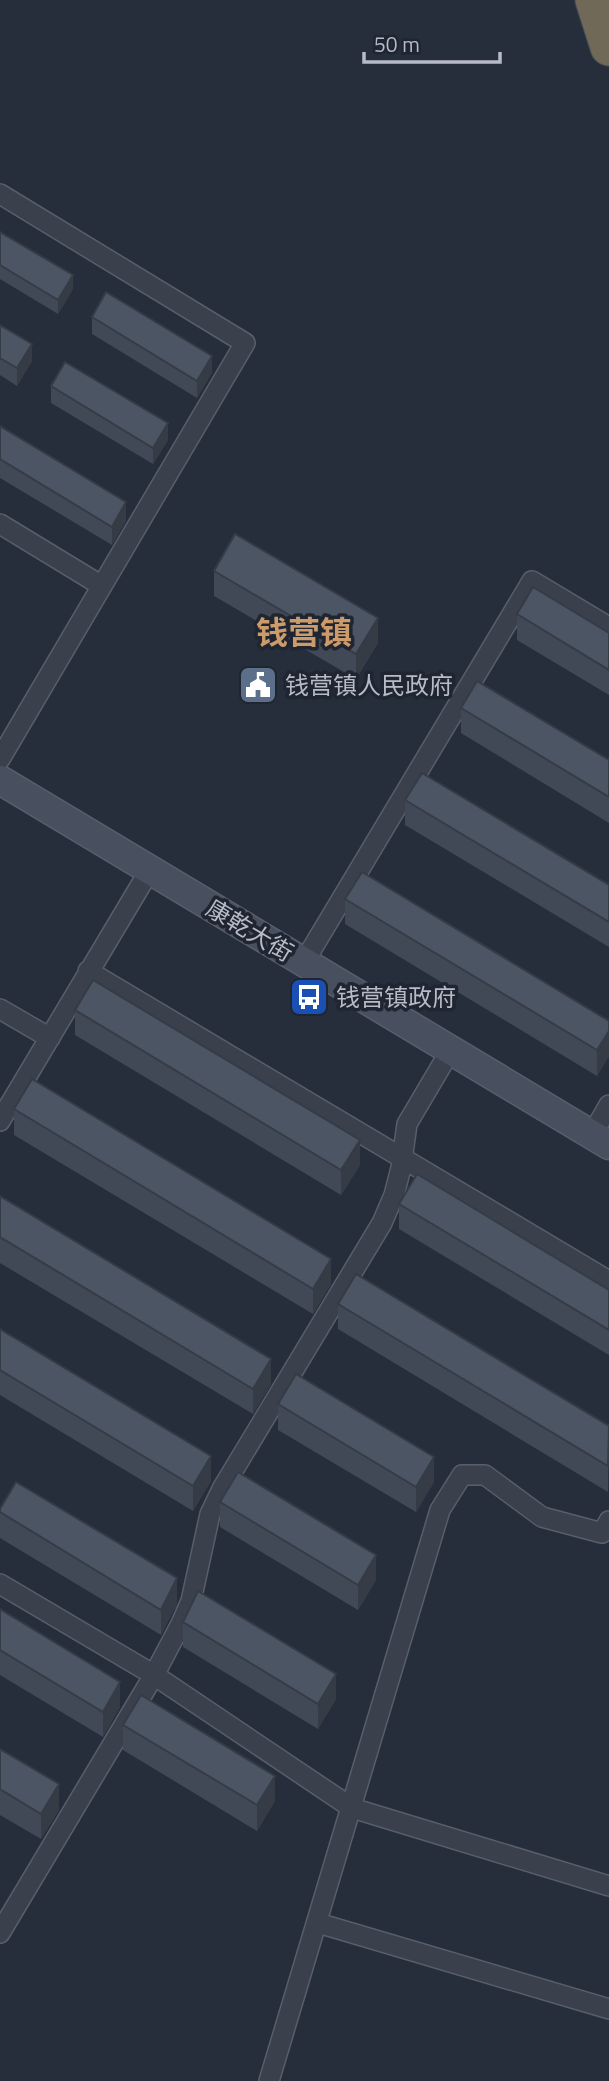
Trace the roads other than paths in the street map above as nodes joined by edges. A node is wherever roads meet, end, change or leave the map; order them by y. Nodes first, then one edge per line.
1 (594, 0) edge
2 (609, 47) edge
3 (0, 194) edge
4 (0, 524) edge
5 (102, 586) junction
6 (609, 627) edge
7 (0, 759) edge
8 (0, 780) edge
9 (0, 798) edge
10 (142, 883) junction
11 (304, 962) junction
12 (88, 971) junction
13 (0, 1009) edge
14 (50, 1038) junction
15 (443, 1063) junction
16 (609, 1105) edge
17 (0, 1121) edge
18 (600, 1140) edge
19 (402, 1157) junction
20 (609, 1163) edge
21 (609, 1281) edge
22 (609, 1521) edge
23 (0, 1584) edge
24 (154, 1675) junction
25 (352, 1808) junction
26 (609, 1886) edge
27 (318, 1923) junction
28 (0, 1933) edge
29 (609, 2009) edge
30 (269, 2081) edge

1 - 2 highway
3 - 5 street
4 - 5 street
5 - 7 street
6 - 11 street
8 - 11 street, 康乾大街
9 - 10 street, 康乾大街
10 - 12 street
10 - 15 street, 康乾大街
11 - 18 street, 康乾大街
12 - 14 street
12 - 19 street
13 - 14 street
14 - 17 street
15 - 19 street
15 - 20 street, 康乾大街
16 - 18 street
19 - 21 street
19 - 24 street
22 - 25 street
23 - 24 street
24 - 25 street
24 - 28 street
25 - 26 street
25 - 27 street
27 - 29 street
27 - 30 street

